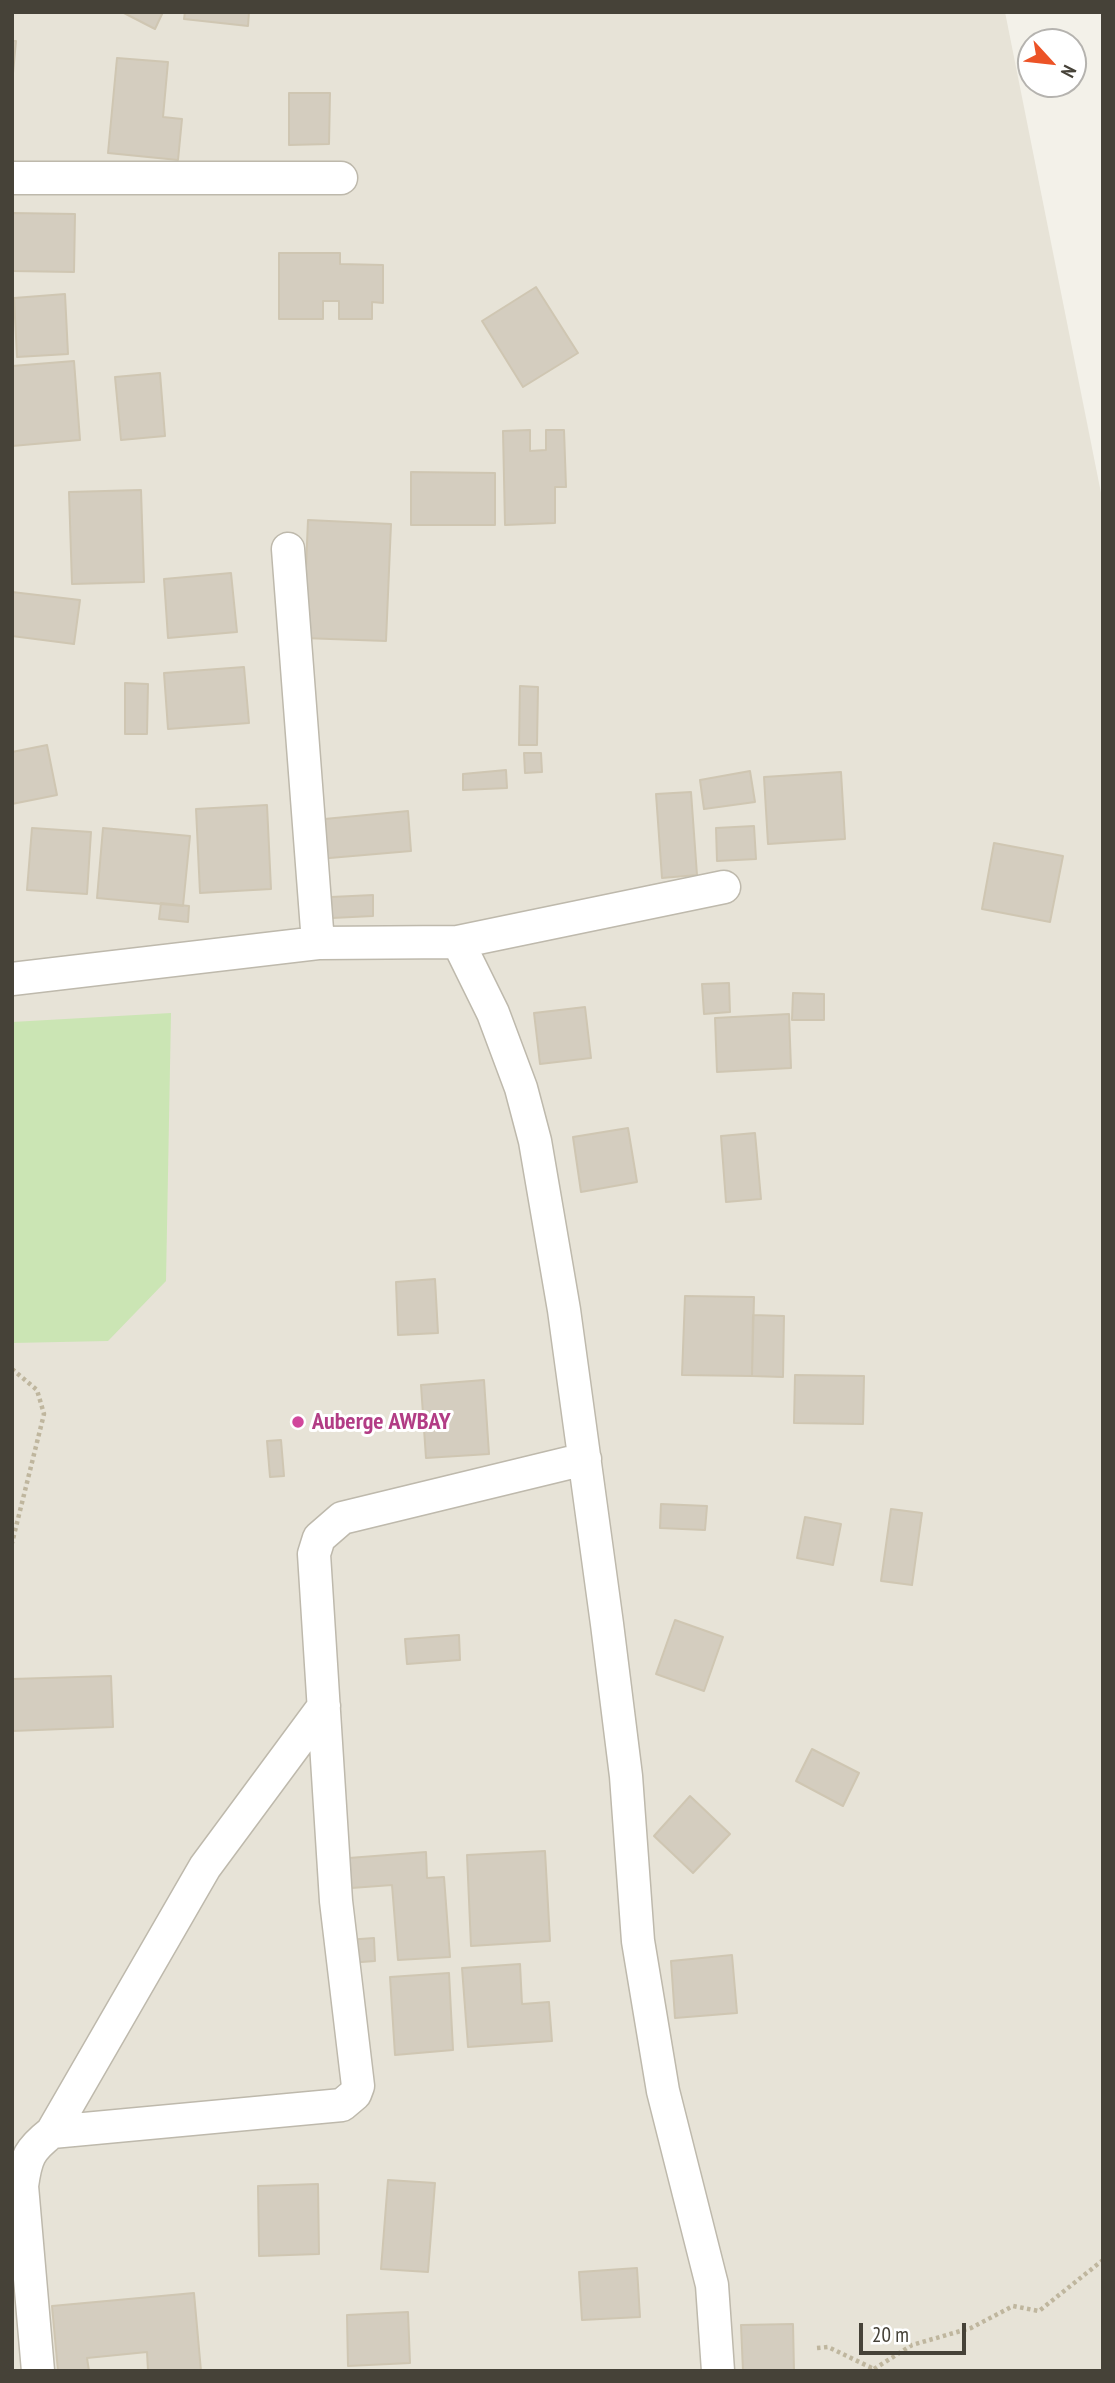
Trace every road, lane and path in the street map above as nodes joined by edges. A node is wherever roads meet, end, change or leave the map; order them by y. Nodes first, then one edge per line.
1 (12, 178) edge
2 (341, 178) dead end
3 (288, 549) dead end
4 (724, 887) dead end
5 (458, 942) junction
6 (318, 943) junction
7 (12, 979) edge
8 (12, 1369) edge
9 (585, 1459) junction
10 (12, 1543) edge
11 (324, 1706) junction
12 (52, 2132) junction
13 (1103, 2260) edge
14 (817, 2348) dead end
15 (873, 2370) edge
16 (38, 2371) edge
17 (718, 2371) edge

1 - 2 street
3 - 6 street
4 - 5 street
5 - 6 street
5 - 9 street
6 - 7 street
8 - 10 path
9 - 11 street
9 - 17 street
11 - 12 street
11 - 12 street
12 - 16 street
13 - 15 path
14 - 15 path

